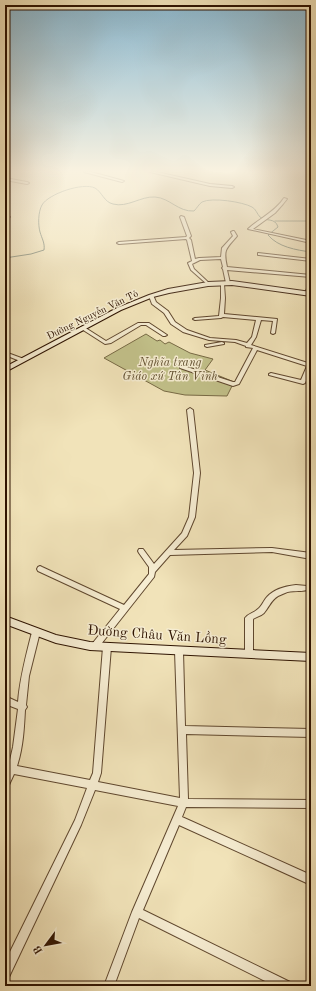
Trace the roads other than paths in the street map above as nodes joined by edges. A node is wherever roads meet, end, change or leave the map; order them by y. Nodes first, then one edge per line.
1 (182, 218) edge
2 (264, 218) edge
3 (233, 232) dead end
4 (187, 238) junction
5 (311, 242) edge
6 (119, 243) dead end
7 (259, 254) dead end
8 (223, 258) junction
9 (310, 259) edge
10 (193, 260) junction
11 (224, 268) junction
12 (311, 276) edge
13 (225, 283) junction
14 (311, 283) edge
15 (208, 284) junction
16 (309, 294) edge
17 (151, 296) junction
18 (221, 315) junction
19 (259, 318) junction
20 (195, 319) dead end
21 (82, 328) junction
22 (273, 333) dead end
23 (165, 335) dead end
24 (232, 341) junction
25 (207, 346) dead end
26 (248, 346) junction
27 (256, 348) junction
28 (5, 353) edge
29 (22, 360) junction
30 (311, 366) edge
31 (182, 367) dead end
32 (5, 370) edge
33 (271, 374) dead end
34 (190, 410) dead end
35 (141, 551) dead end
36 (168, 553) junction
37 (311, 556) edge
38 (40, 569) dead end
39 (153, 570) junction
40 (305, 588) dead end
41 (124, 608) junction
42 (5, 620) edge
43 (36, 632) junction
44 (95, 646) junction
45 (107, 647) junction
46 (179, 651) junction
47 (249, 654) junction
48 (311, 657) edge
49 (5, 700) edge
50 (22, 707) junction
51 (182, 730) junction
52 (311, 733) edge
53 (12, 769) junction
54 (5, 782) edge
55 (92, 785) junction
56 (184, 803) junction
57 (311, 804) edge
58 (178, 820) junction
59 (311, 880) edge
60 (137, 912) junction
61 (5, 973) edge
62 (109, 986) edge
63 (286, 986) edge

1 - 4 street
2 - 5 street
3 - 8 street
4 - 6 street
4 - 10 street
7 - 9 street
8 - 10 street
8 - 11 street
10 - 15 street
11 - 12 street
11 - 13 street
13 - 15 street, Đường Nguyễn Văn Tỏ
13 - 16 street, Đường Nguyễn Văn Tỏ
13 - 18 street
14 - 16 street
15 - 17 street, Đường Nguyễn Văn Tỏ
17 - 21 street, Đường Nguyễn Văn Tỏ
17 - 24 street
18 - 19 street
18 - 20 street
19 - 22 street
19 - 26 street
21 - 23 street
21 - 29 street, Đường Nguyễn Văn Tỏ
24 - 25 street
24 - 26 street
26 - 27 street
27 - 30 street
27 - 31 street
28 - 29 street
29 - 32 street, Đường Nguyễn Văn Tỏ
30 - 33 street
34 - 36 street
35 - 39 street
36 - 37 street
36 - 39 street
38 - 41 street
39 - 41 street
40 - 47 street
41 - 44 street
42 - 43 street, Đường Châu Văn Lồng
43 - 44 street, Đường Châu Văn Lồng
43 - 50 street
44 - 45 street, Đường Châu Văn Lồng
45 - 46 street, Đường Châu Văn Lồng
45 - 55 street
46 - 47 street, Đường Châu Văn Lồng
46 - 51 street
47 - 48 street, Đường Châu Văn Lồng
49 - 50 street
50 - 53 street
51 - 52 street
51 - 56 street
53 - 54 street
53 - 55 street
55 - 56 street
55 - 61 street
56 - 57 street
56 - 58 street
58 - 59 street
58 - 60 street
60 - 62 street
60 - 63 street

